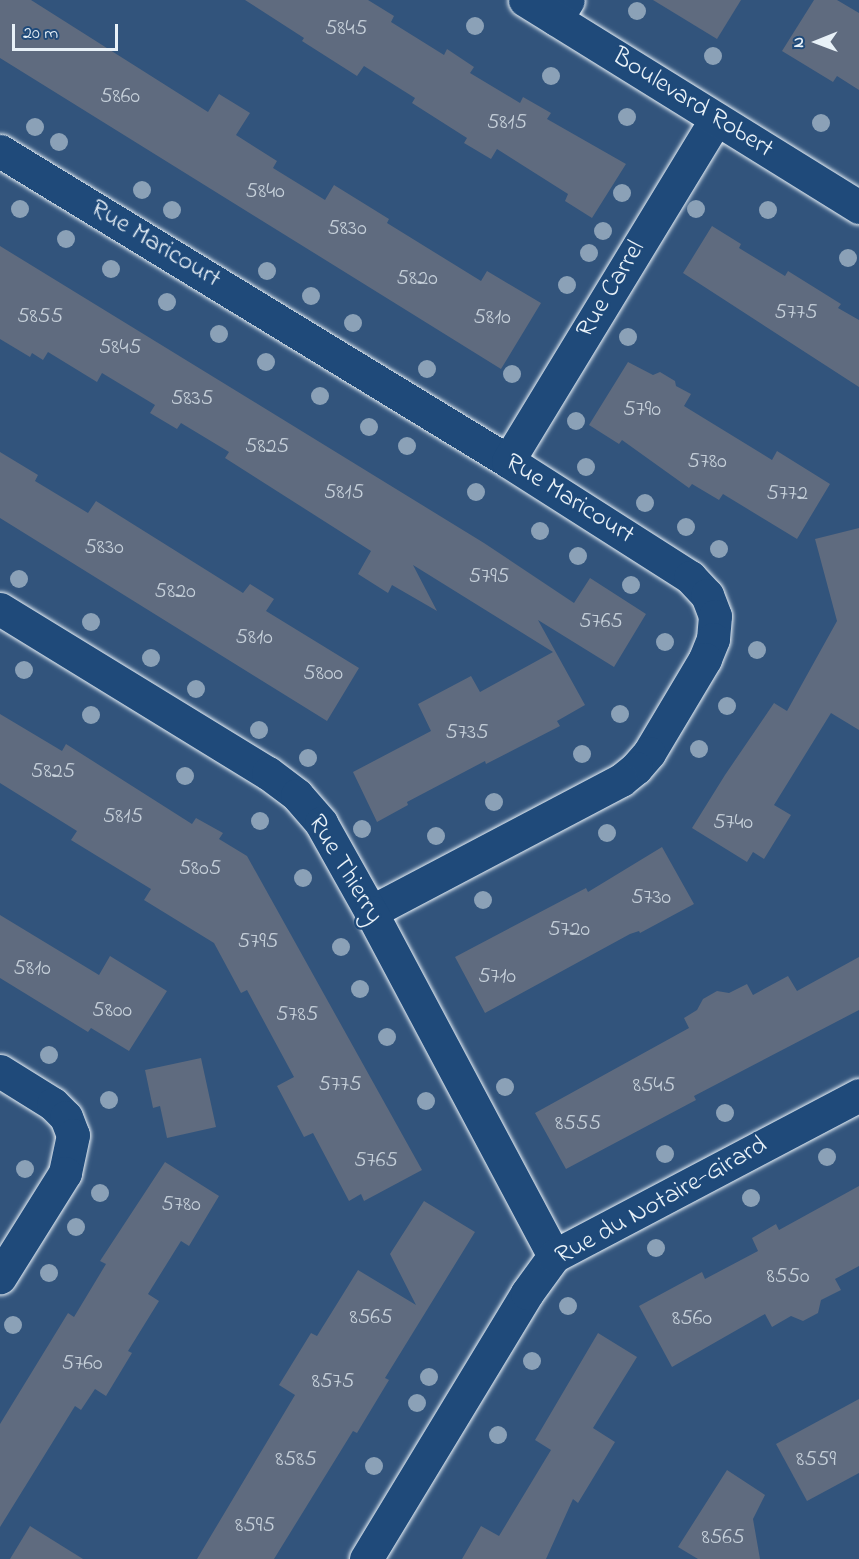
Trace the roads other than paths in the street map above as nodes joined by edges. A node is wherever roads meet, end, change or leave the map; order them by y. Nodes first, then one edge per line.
1 (525, 0) edge
2 (562, 9) edge
3 (715, 120) junction
4 (0, 151) edge
5 (859, 207) edge
6 (508, 460) junction
7 (0, 609) edge
8 (371, 912) junction
9 (0, 1071) edge
10 (859, 1095) edge
11 (554, 1256) junction
12 (0, 1277) edge
13 (366, 1559) edge

1 - 2 street, Boulevard Robert
2 - 3 street, Boulevard Robert
3 - 5 street, Boulevard Robert
3 - 6 street, Rue Carrel
4 - 6 street, Rue Maricourt
6 - 8 street, Rue Maricourt
7 - 8 street, Rue Thierry
8 - 11 street, Rue Thierry
9 - 12 street
10 - 11 street, Rue du Notaire-Girard
11 - 13 street, Rue du Notaire-Girard

